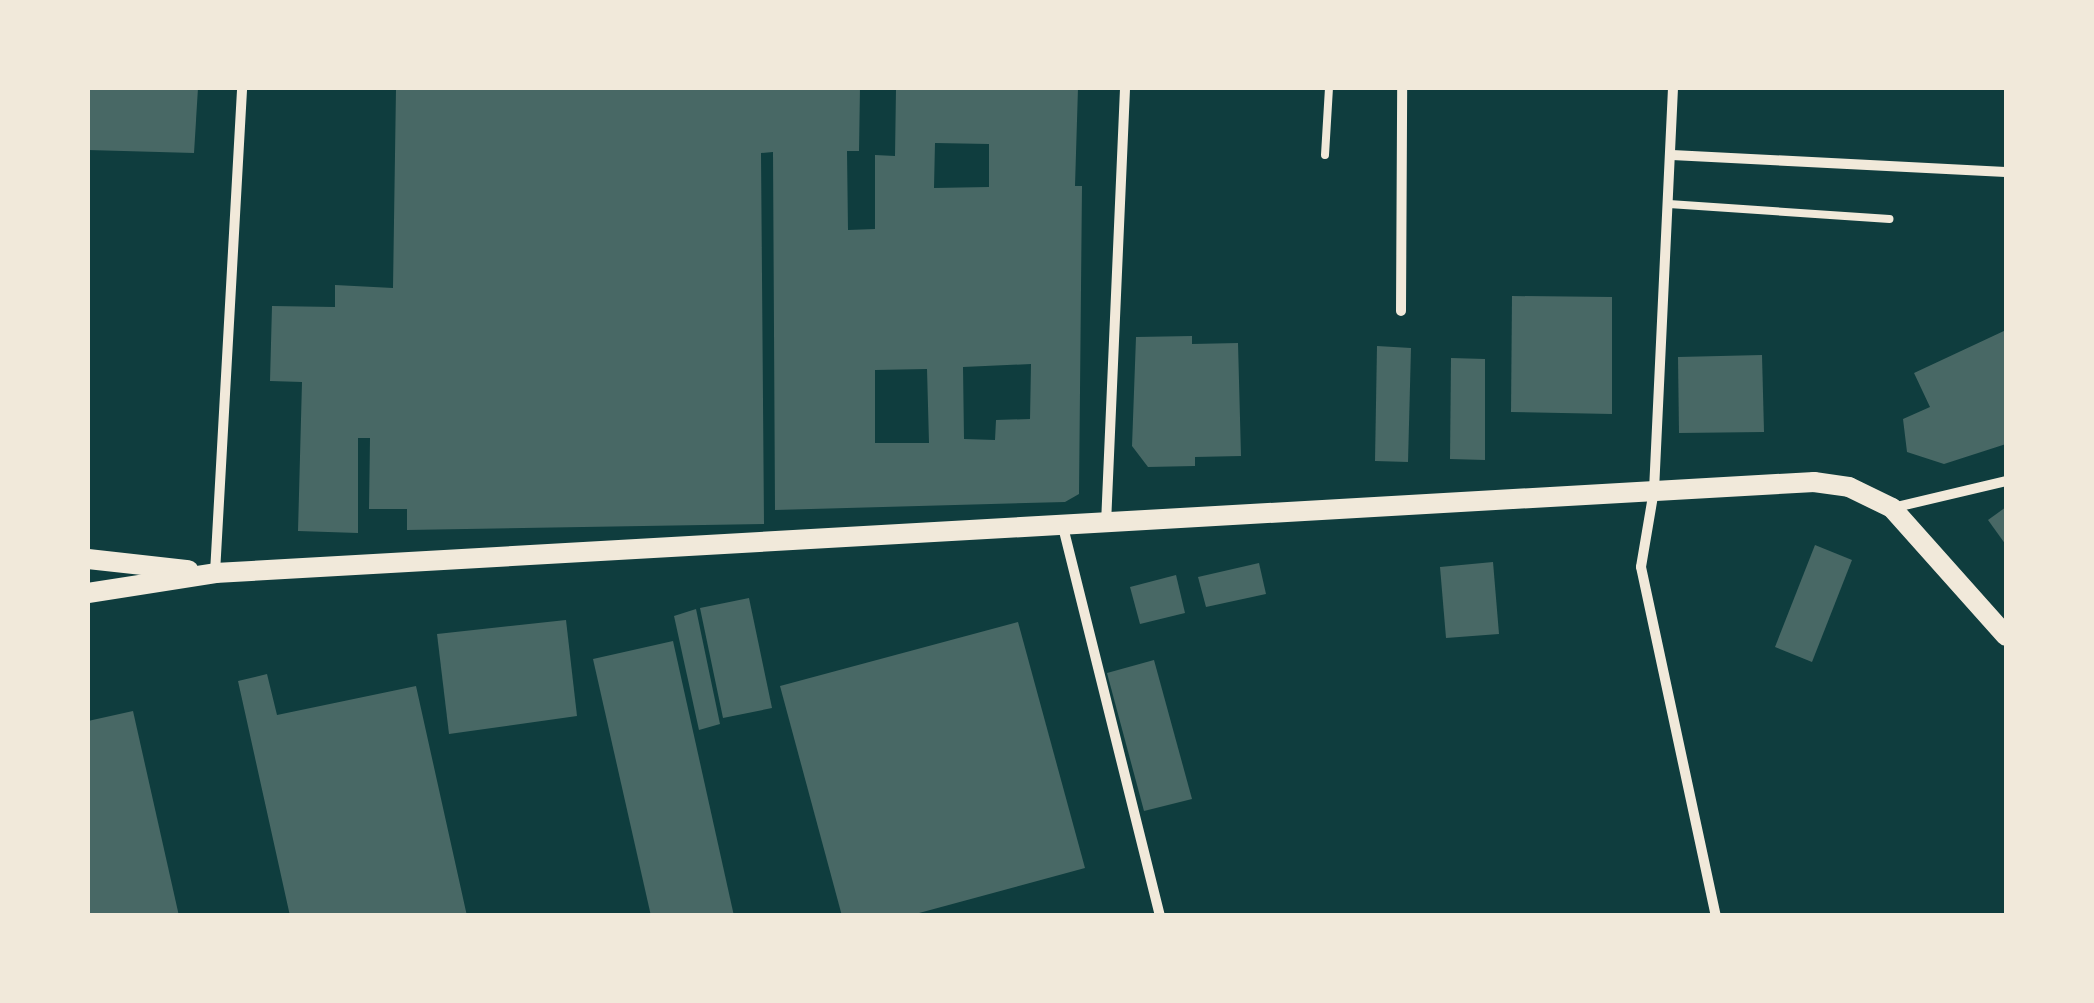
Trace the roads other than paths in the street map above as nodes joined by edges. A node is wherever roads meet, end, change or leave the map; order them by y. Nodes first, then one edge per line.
1 (242, 88) edge
2 (1125, 88) edge
3 (1328, 88) edge
4 (1402, 88) edge
5 (1673, 88) edge
6 (1325, 154) dead end
7 (1672, 155) junction
8 (2006, 172) edge
9 (1669, 204) junction
10 (1889, 219) dead end
11 (1401, 311) dead end
12 (2006, 481) edge
13 (1654, 490) junction
14 (1892, 508) junction
15 (1106, 524) junction
16 (1063, 527) junction
17 (88, 559) edge
18 (215, 573) junction
19 (88, 592) edge
20 (2006, 636) edge
21 (1160, 916) edge
22 (1716, 916) edge

1 - 18 street
2 - 15 street
3 - 6 lane
4 - 11 street
5 - 7 street
7 - 8 street
7 - 9 street
9 - 10 lane
9 - 13 street
12 - 14 street
13 - 14 main road
13 - 15 main road
13 - 22 street
14 - 20 main road
15 - 16 main road
16 - 18 main road
16 - 21 street
17 - 18 main road
18 - 19 main road

